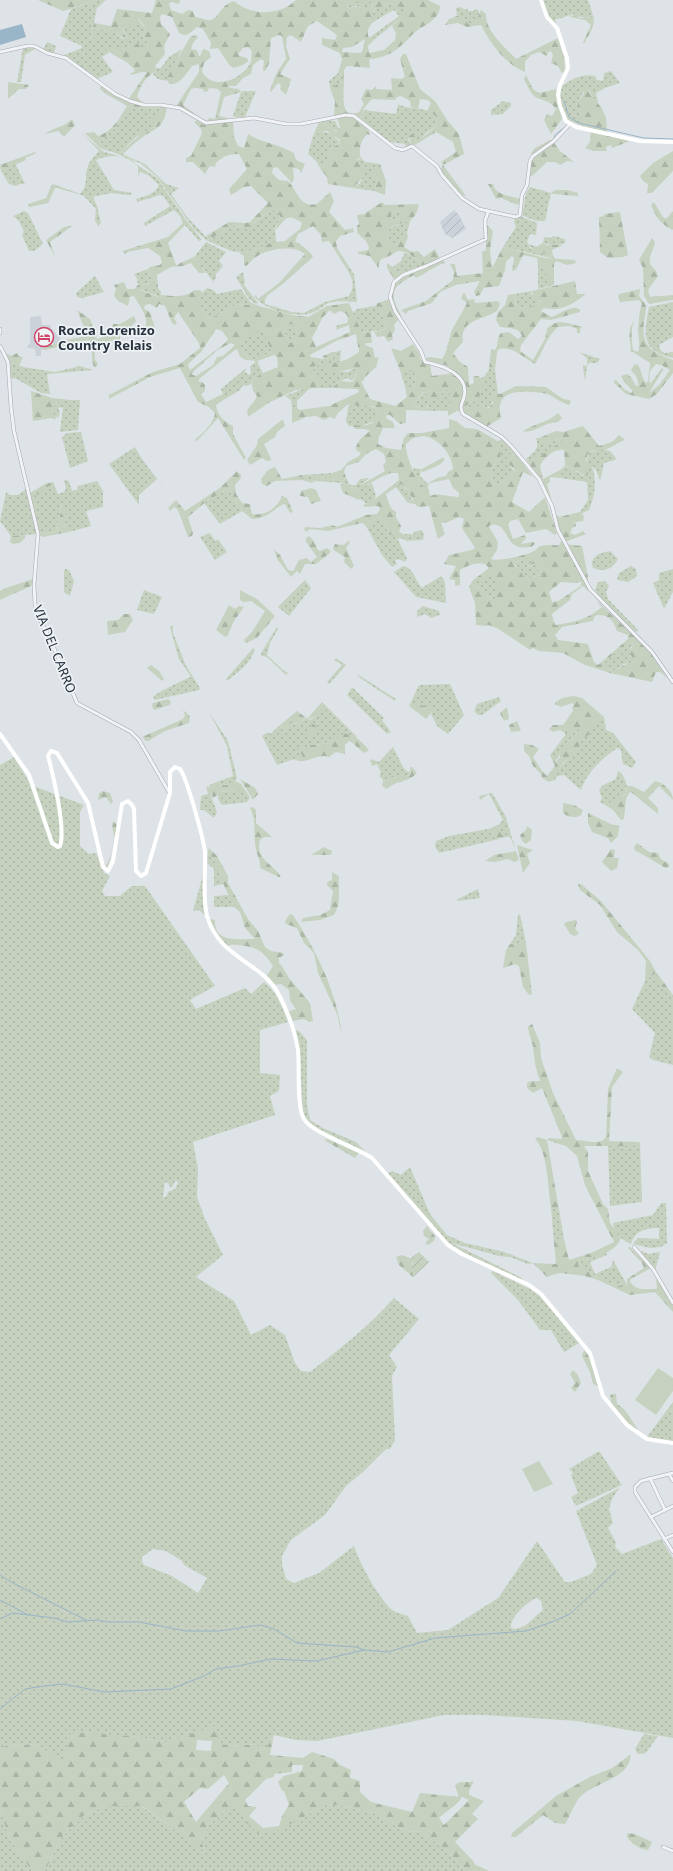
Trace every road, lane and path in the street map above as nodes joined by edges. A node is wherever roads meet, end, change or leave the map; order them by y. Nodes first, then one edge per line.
1 (541, 0) edge
2 (0, 52) edge
3 (570, 125) junction
4 (673, 142) edge
5 (488, 212) junction
6 (0, 329) edge
7 (0, 334) edge
8 (0, 346) edge
9 (673, 682) edge
10 (0, 734) edge
11 (170, 793) junction
12 (634, 1247) dead end
13 (673, 1303) edge
14 (673, 1443) edge
15 (671, 1473) edge
16 (650, 1478) junction
17 (673, 1482) edge
18 (673, 1506) edge
19 (665, 1510) junction
20 (651, 1517) junction
21 (673, 1535) edge
22 (664, 1539) junction
23 (673, 1552) edge
24 (663, 1847) dead end
25 (673, 1851) edge

1 - 3 main road
2 - 5 street
3 - 4 main road
3 - 5 street
5 - 9 street
6 - 7 street
8 - 11 street, VIA DEL CARRO
10 - 11 main road
11 - 14 main road
12 - 13 street
15 - 16 street
15 - 17 street
16 - 19 street
16 - 20 street
18 - 19 street
19 - 20 street
20 - 22 street
21 - 22 street
22 - 23 street
24 - 25 street

